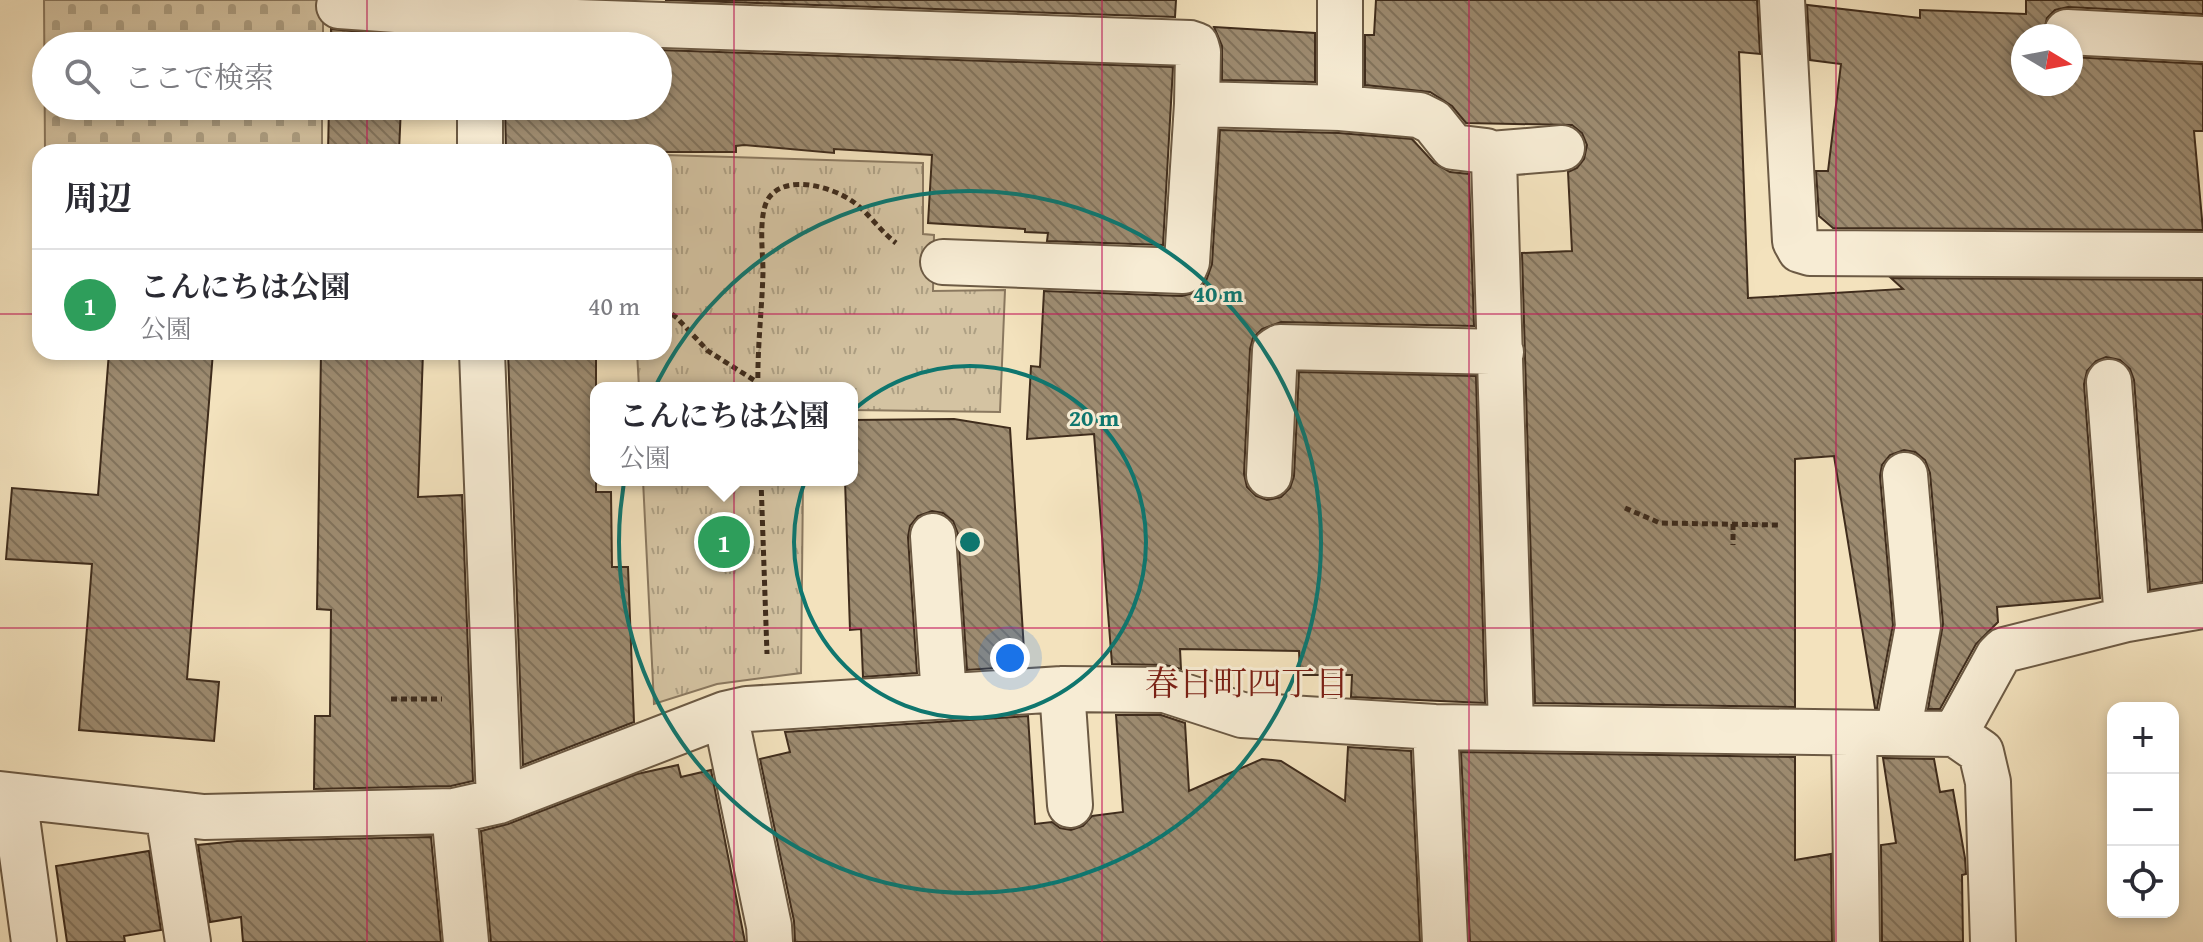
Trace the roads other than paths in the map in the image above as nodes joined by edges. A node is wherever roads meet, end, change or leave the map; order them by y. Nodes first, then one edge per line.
1 (1340, 0) edge
2 (1782, 0) edge
3 (339, 6) dead end
4 (480, 32) edge
5 (483, 32) edge
6 (2083, 33) edge
7 (2203, 39) edge
8 (1197, 104) junction
9 (1340, 108) junction
10 (480, 120) edge
11 (480, 144) edge
12 (1562, 148) dead end
13 (1491, 154) junction
14 (2203, 255) edge
15 (943, 262) road end
16 (1501, 352) junction
17 (482, 360) edge
18 (2109, 382) dead end
19 (1269, 475) dead end
20 (1905, 475) dead end
21 (933, 536) dead end
22 (2203, 606) edge
23 (2127, 619) junction
24 (1062, 689) junction
25 (944, 697) junction
26 (725, 714) junction
27 (1435, 727) junction
28 (1511, 727) junction
29 (1854, 733) junction
30 (1898, 733) junction
31 (1955, 734) junction
32 (7, 795) edge
33 (499, 801) junction
34 (1070, 805) dead end
35 (454, 811) junction
36 (168, 813) junction
37 (34, 942) edge
38 (188, 942) edge
39 (466, 942) edge
40 (770, 942) edge
41 (1445, 942) edge
42 (1857, 942) edge
43 (1993, 942) edge

1 - 9 street
2 - 14 street
3 - 4 street
5 - 8 street
6 - 7 street
8 - 9 street
8 - 15 street
9 - 13 street
10 - 11 street
12 - 13 street
13 - 16 street
16 - 19 street
16 - 28 street
17 - 33 street
18 - 23 street
20 - 30 street
21 - 25 street
22 - 23 street
23 - 31 street
24 - 25 street
24 - 27 street
24 - 34 street
25 - 26 street
26 - 33 street
26 - 40 street
27 - 28 street
27 - 41 street
28 - 29 street
29 - 30 street
29 - 42 street
30 - 31 street
31 - 43 street
32 - 36 street
32 - 37 street
33 - 35 street
35 - 36 street
35 - 39 street
36 - 38 street

